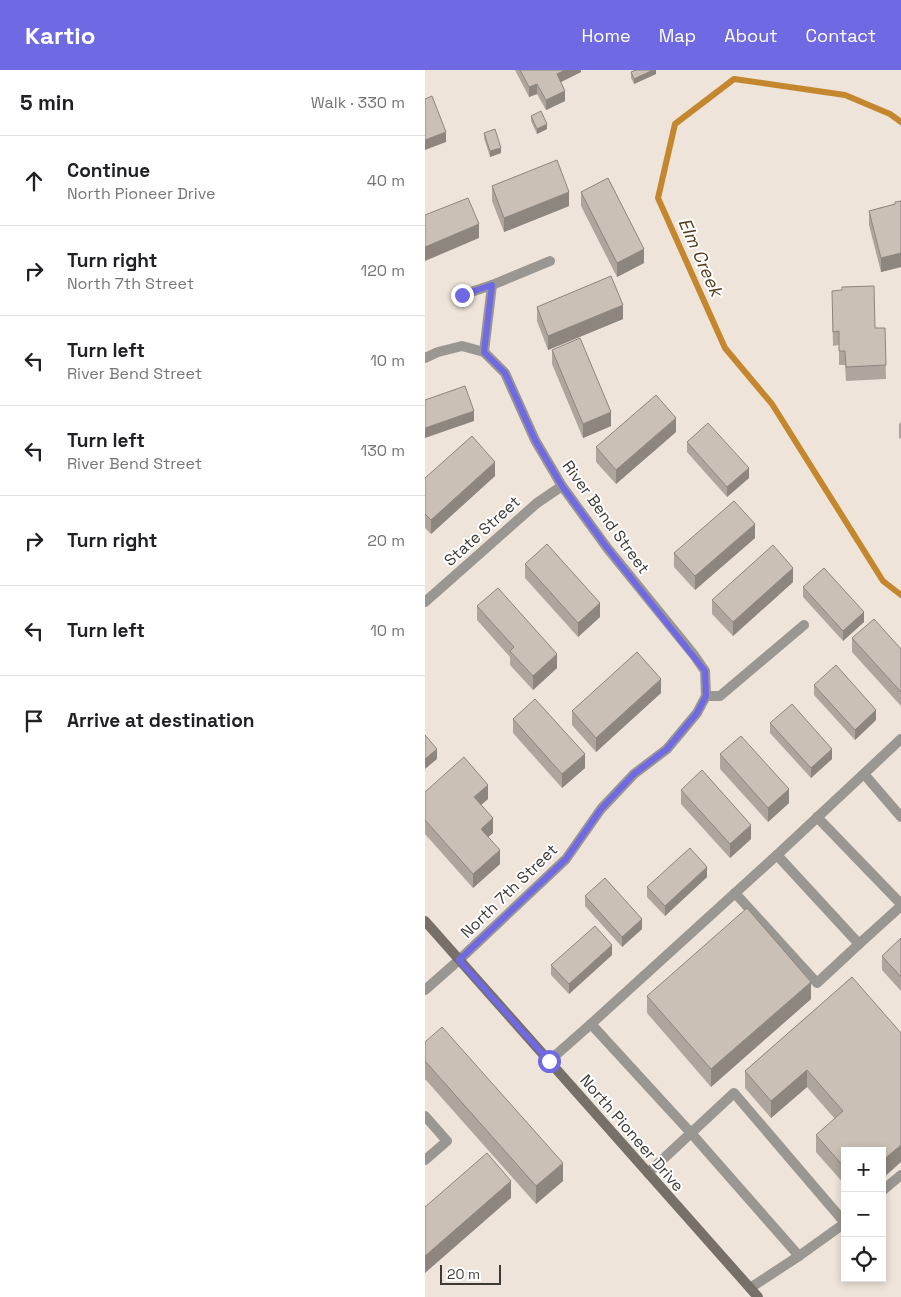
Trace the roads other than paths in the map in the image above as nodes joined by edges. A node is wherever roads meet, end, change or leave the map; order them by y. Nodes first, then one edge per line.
1 (550, 261) dead end
2 (492, 285) junction
3 (462, 295) dead end
4 (484, 352) junction
5 (425, 358) edge
6 (562, 486) junction
7 (425, 602) edge
8 (804, 625) dead end
9 (706, 696) junction
10 (901, 739) edge
11 (864, 774) junction
12 (817, 817) junction
13 (901, 817) edge
14 (777, 855) junction
15 (735, 893) junction
16 (901, 905) edge
17 (425, 921) edge
18 (859, 944) junction
19 (459, 960) junction
20 (425, 990) edge
21 (591, 1024) junction
22 (549, 1061) junction
23 (425, 1116) edge
24 (691, 1133) junction
25 (425, 1160) edge
26 (648, 1173) junction
27 (901, 1175) edge
28 (886, 1188) edge
29 (841, 1218) edge
30 (841, 1226) edge
31 (799, 1256) junction
32 (750, 1288) junction
33 (758, 1297) edge

1 - 2 street
2 - 3 street
2 - 4 street
4 - 5 street
4 - 6 street, River Bend Street
6 - 7 street, State Street
6 - 9 street, River Bend Street
8 - 9 street
9 - 19 street, North 7th Street
10 - 11 street
11 - 12 street
11 - 13 street
12 - 14 street
12 - 16 street
14 - 15 street
14 - 18 street
15 - 18 street
15 - 21 street
16 - 18 street
17 - 19 street, North Pioneer Drive
19 - 20 street, North 7th Street
19 - 22 street, North Pioneer Drive
21 - 22 street
21 - 24 street
22 - 26 street, North Pioneer Drive
23 - 25 street
24 - 26 street
24 - 29 street
24 - 31 street
26 - 32 street, North Pioneer Drive
27 - 28 street
30 - 31 street
31 - 32 street
32 - 33 street, North Pioneer Drive

